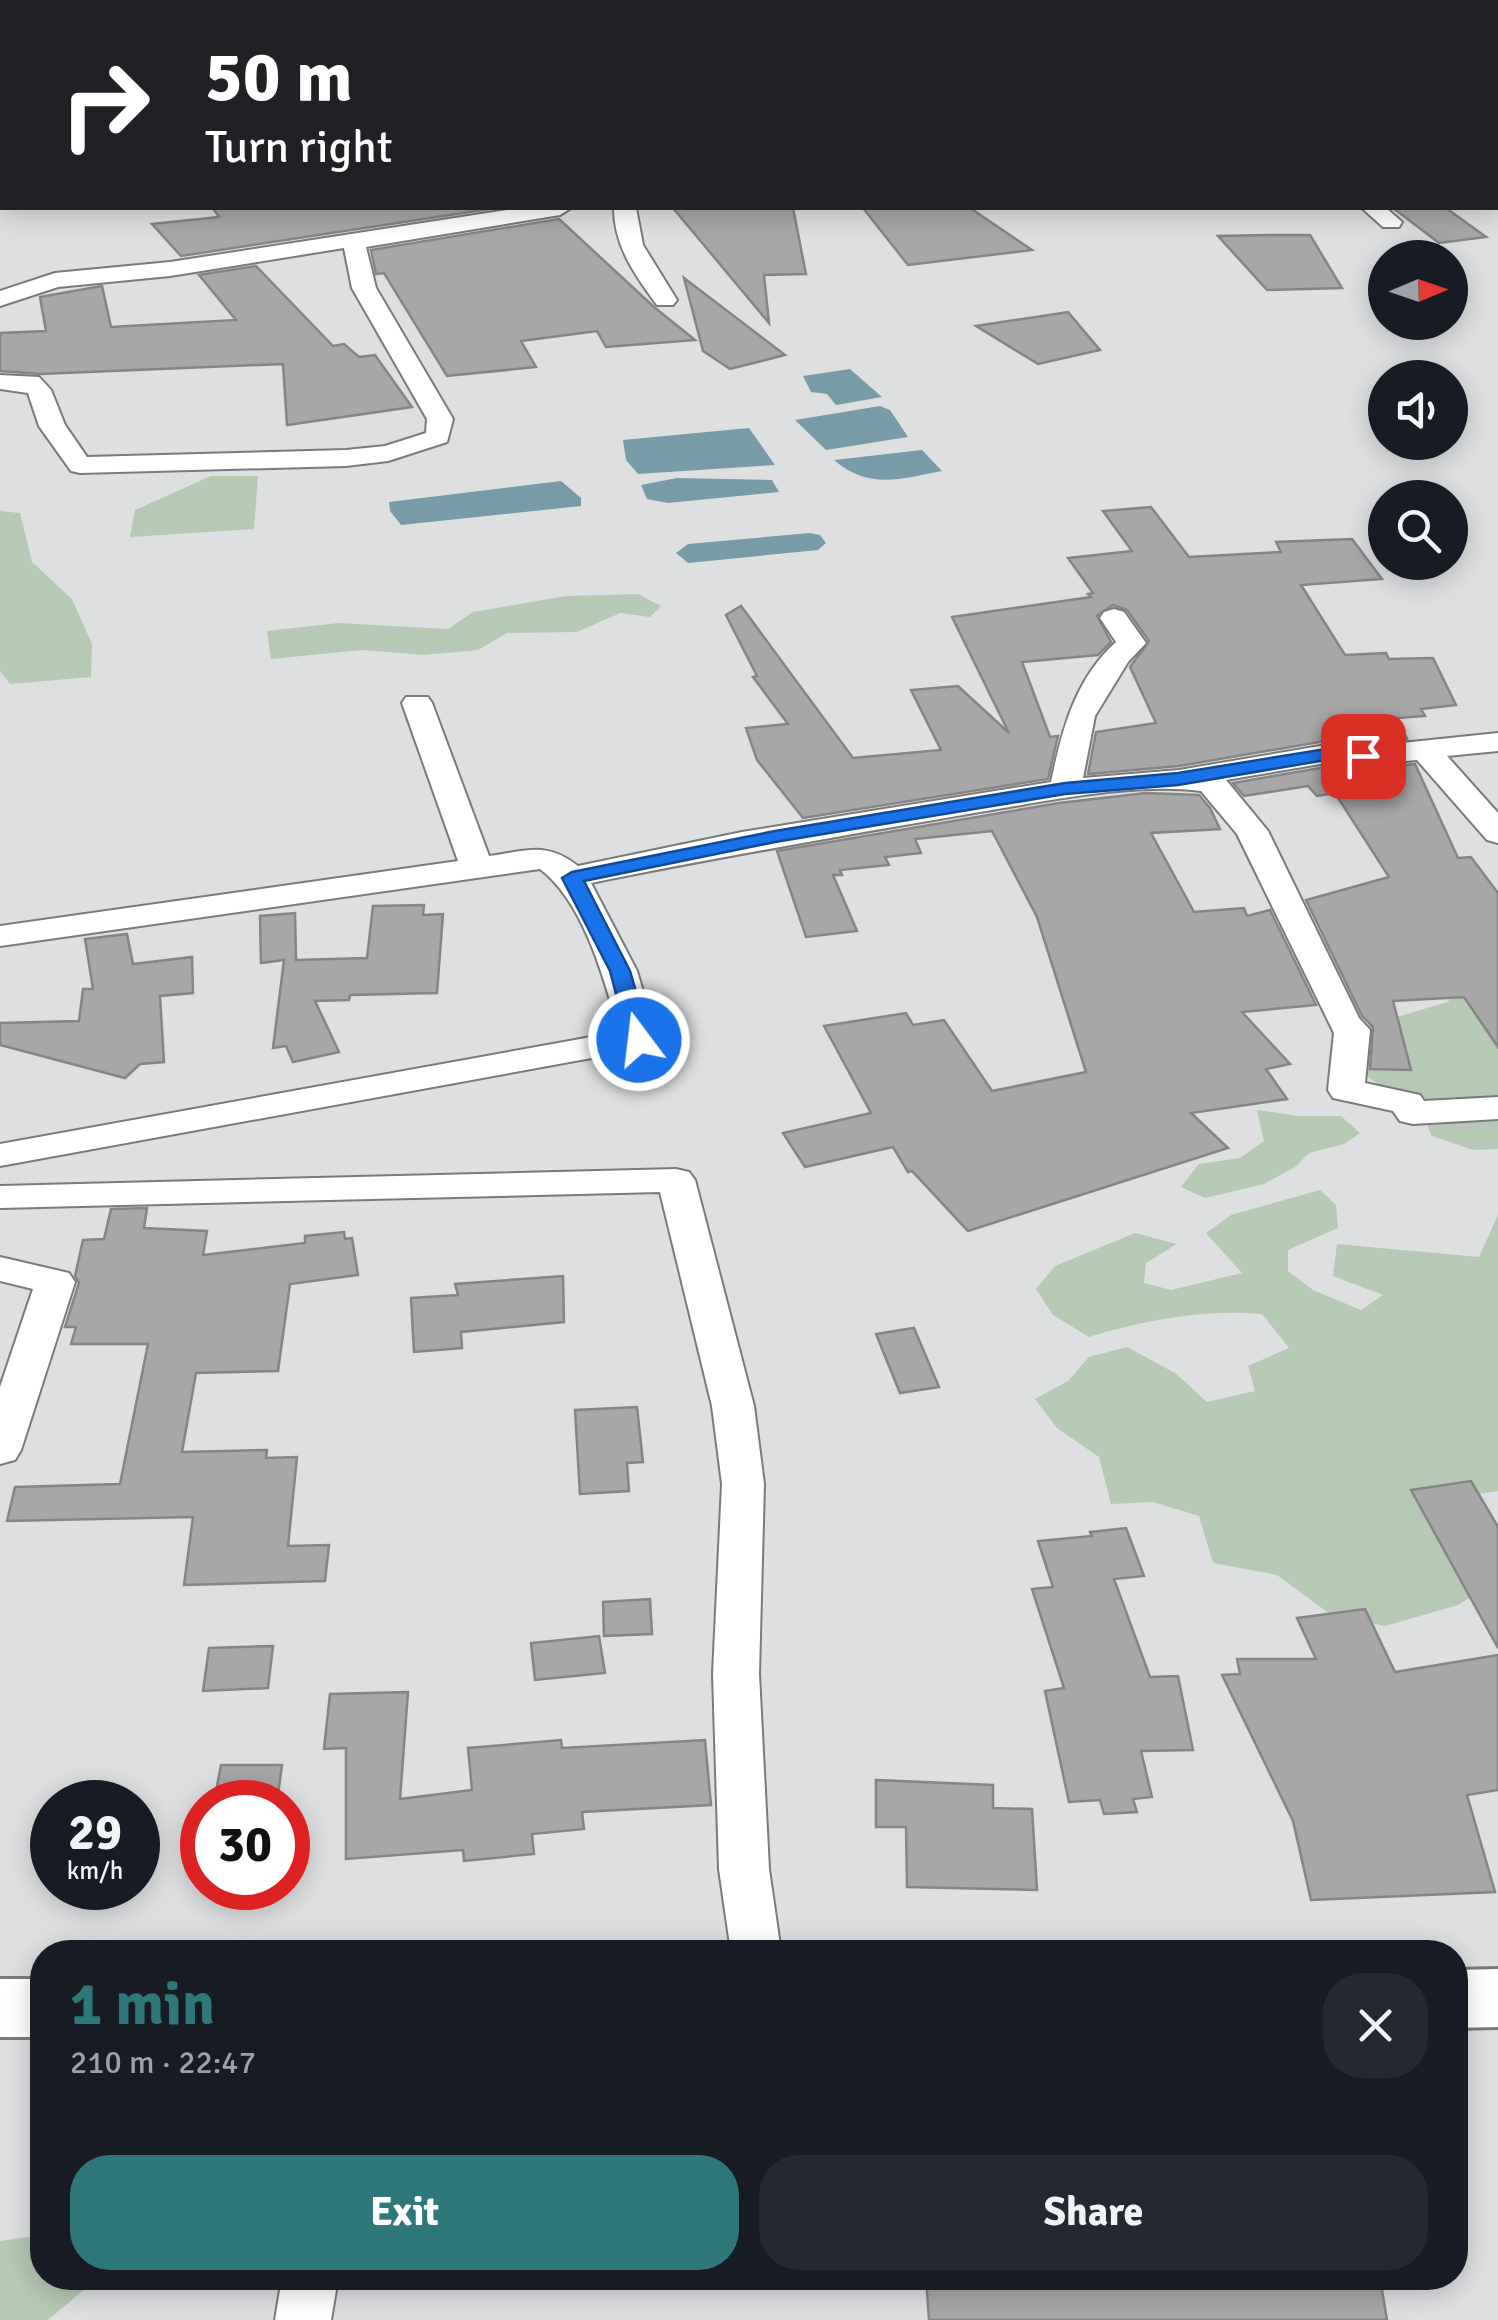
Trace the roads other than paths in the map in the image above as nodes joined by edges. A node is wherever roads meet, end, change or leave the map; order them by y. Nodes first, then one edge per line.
1 (544, 210) edge
2 (625, 210) edge
3 (365, 232) junction
4 (0, 299) edge
5 (665, 300) dead end
6 (0, 382) edge
7 (1114, 618) dead end
8 (417, 702) dead end
9 (1498, 742) edge
10 (1424, 749) junction
11 (1178, 779) junction
12 (1065, 788) junction
13 (1498, 833) edge
14 (476, 866) junction
15 (572, 878) junction
16 (0, 936) edge
17 (1498, 1108) edge
18 (0, 1155) edge
19 (0, 1197) edge
20 (0, 1269) edge
21 (0, 1450) edge
22 (754, 1940) edge
23 (1468, 1998) edge
24 (1498, 1998) edge
25 (0, 2008) edge
26 (30, 2008) edge
27 (308, 2290) edge
28 (303, 2320) edge

1 - 3 street
2 - 5 street
3 - 4 street
3 - 6 street
7 - 12 street
8 - 14 street
9 - 10 street
10 - 11 street
10 - 13 street
11 - 12 street
11 - 17 street
12 - 15 street
14 - 15 street
14 - 16 street
15 - 18 street
19 - 22 street
20 - 21 street
23 - 24 main road
25 - 26 main road
27 - 28 street

